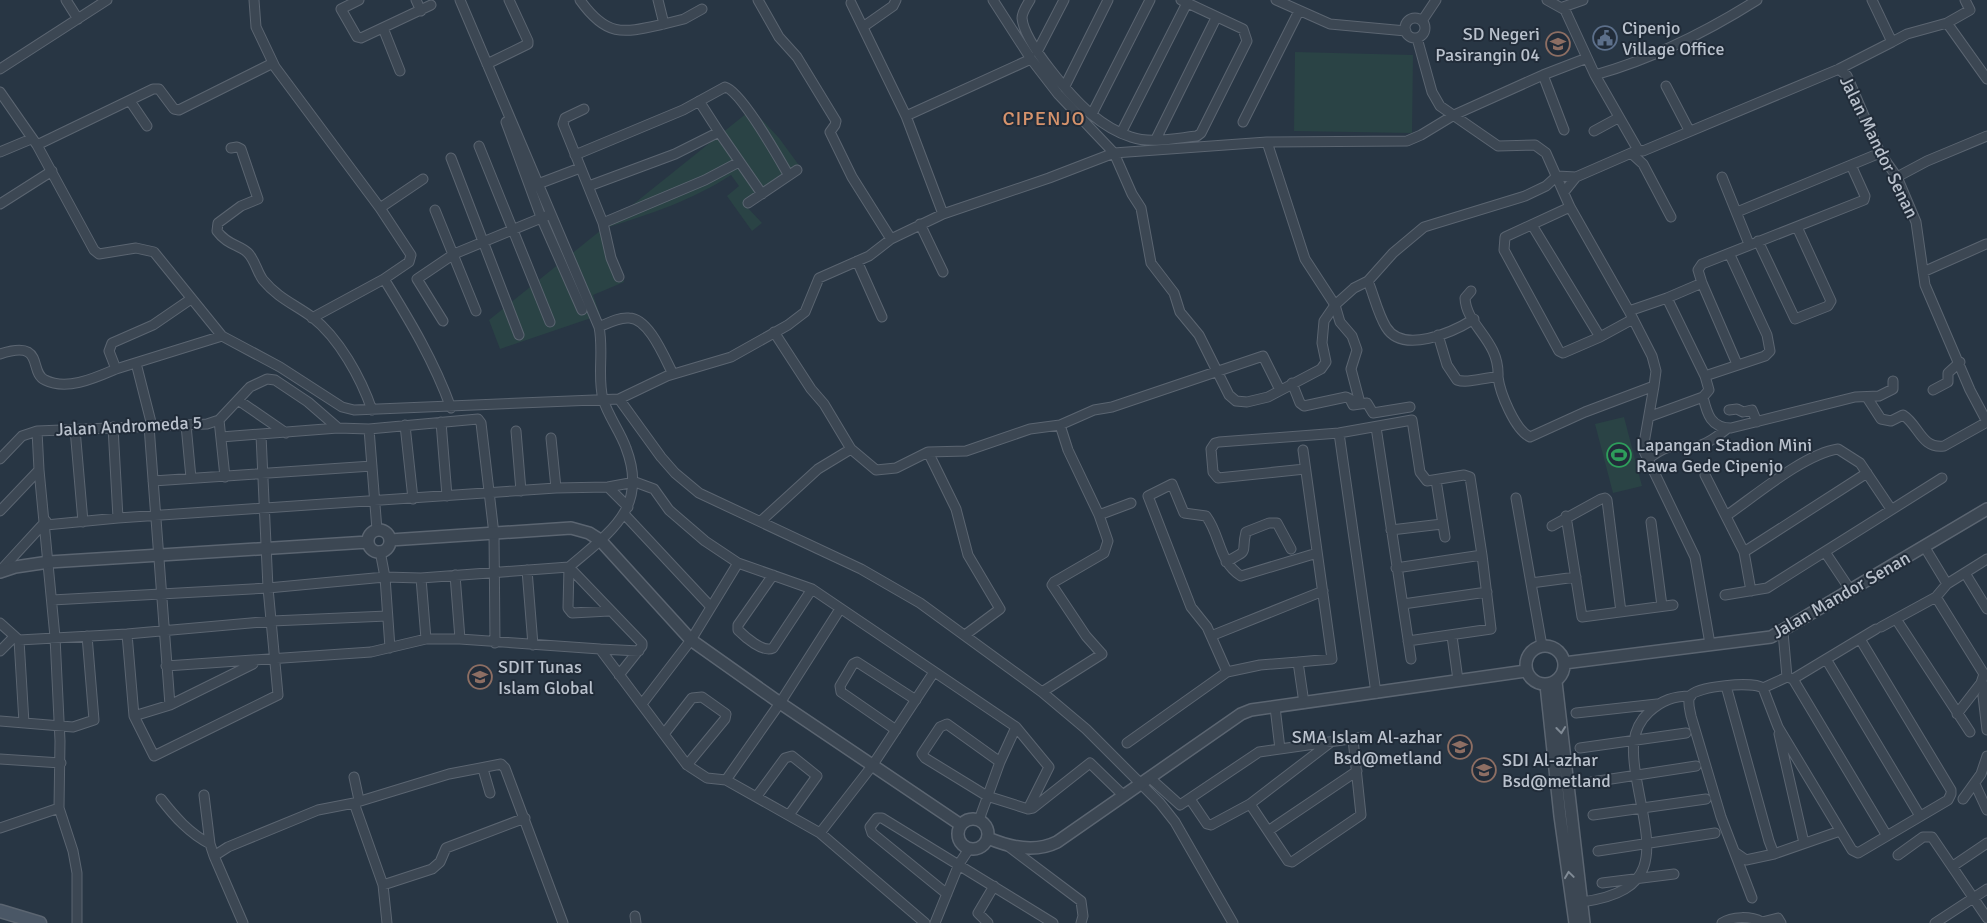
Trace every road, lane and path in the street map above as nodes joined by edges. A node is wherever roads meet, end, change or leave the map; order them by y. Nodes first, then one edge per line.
1 (66, 0) edge
2 (108, 0) edge
3 (254, 0) edge
4 (359, 0) edge
5 (416, 0) edge
6 (460, 0) edge
7 (509, 0) edge
8 (580, 0) edge
9 (658, 0) edge
10 (758, 0) edge
11 (896, 0) edge
12 (993, 0) edge
13 (1030, 0) edge
14 (1064, 0) edge
15 (1108, 0) edge
16 (1150, 0) edge
17 (1276, 0) edge
18 (1547, 0) edge
19 (1583, 0) edge
20 (1758, 0) edge
21 (1872, 0) edge
22 (1965, 0) edge
23 (1184, 2) edge
24 (1433, 2) edge
25 (851, 3) dead end
26 (432, 5) dead end
27 (1563, 7) junction
28 (702, 9) dead end
29 (421, 11) junction
30 (1299, 11) junction
31 (1216, 18) junction
32 (78, 19) junction
33 (1422, 21) junction
34 (1947, 23) junction
35 (664, 24) junction
36 (862, 27) junction
37 (383, 28) junction
38 (1406, 31) junction
39 (1417, 38) junction
40 (1892, 42) junction
41 (1034, 56) junction
42 (1587, 58) junction
43 (273, 63) junction
44 (487, 64) junction
45 (0, 69) edge
46 (1839, 69) junction
47 (400, 71) dead end
48 (1543, 74) junction
49 (1595, 75) junction
50 (1987, 79) edge
51 (1065, 86) junction
52 (1666, 86) dead end
53 (0, 92) edge
54 (130, 101) junction
55 (699, 101) junction
56 (584, 109) dead end
57 (1092, 114) junction
58 (1454, 115) junction
59 (906, 116) junction
60 (1618, 118) junction
61 (506, 122) dead end
62 (1242, 122) dead end
63 (147, 126) dead end
64 (1564, 130) dead end
65 (1689, 130) junction
66 (1594, 131) dead end
67 (719, 132) junction
68 (1121, 133) junction
69 (1987, 136) edge
70 (1156, 139) junction
71 (34, 142) junction
72 (1268, 142) junction
73 (478, 146) dead end
74 (231, 148) dead end
75 (0, 152) edge
76 (1635, 152) junction
77 (1114, 153) junction
78 (1880, 153) junction
79 (575, 155) junction
80 (451, 158) dead end
81 (739, 162) junction
82 (1851, 164) junction
83 (580, 168) junction
84 (52, 171) junction
85 (1557, 176) junction
86 (1576, 177) junction
87 (1722, 177) dead end
88 (1897, 177) junction
89 (423, 179) dead end
90 (538, 184) junction
91 (589, 186) junction
92 (1564, 192) junction
93 (762, 194) junction
94 (748, 203) dead end
95 (0, 204) edge
96 (1570, 207) junction
97 (380, 208) junction
98 (435, 210) dead end
99 (1736, 212) junction
100 (943, 214) junction
101 (551, 215) junction
102 (541, 217) junction
103 (1672, 217) dead end
104 (603, 223) junction
105 (920, 224) junction
106 (1532, 225) junction
107 (1797, 227) junction
108 (512, 229) junction
109 (891, 239) junction
110 (1758, 240) junction
111 (483, 242) junction
112 (1749, 244) junction
113 (1986, 244) edge
114 (454, 254) junction
115 (1730, 255) junction
116 (857, 261) junction
117 (943, 272) dead end
118 (1923, 272) junction
119 (620, 277) dead end
120 (384, 279) junction
121 (1368, 281) junction
122 (1702, 283) junction
123 (1471, 291) dead end
124 (1667, 298) junction
125 (190, 299) junction
126 (1335, 304) junction
127 (582, 310) dead end
128 (476, 311) dead end
129 (1631, 315) junction
130 (882, 317) dead end
131 (312, 318) junction
132 (1474, 319) junction
133 (442, 321) dead end
134 (550, 322) dead end
135 (598, 326) junction
136 (774, 332) junction
137 (519, 335) dead end
138 (1438, 335) junction
139 (222, 336) junction
140 (1600, 337) junction
141 (0, 354) edge
142 (1960, 362) junction
143 (136, 363) junction
144 (1737, 364) junction
145 (116, 369) junction
146 (1218, 373) junction
147 (673, 374) junction
148 (1704, 376) junction
149 (1498, 377) junction
150 (1893, 381) dead end
151 (1292, 383) junction
152 (1654, 386) junction
153 (1280, 390) junction
154 (1933, 390) dead end
155 (1703, 397) junction
156 (603, 398) junction
157 (619, 399) junction
158 (1868, 399) junction
159 (238, 400) junction
160 (1360, 403) junction
161 (1410, 406) dead end
162 (451, 408) junction
163 (372, 410) junction
164 (1729, 410) dead end
165 (1651, 416) junction
166 (219, 420) junction
167 (441, 422) junction
168 (1758, 422) junction
169 (1987, 422) edge
170 (186, 425) junction
171 (405, 425) junction
172 (1060, 425) junction
173 (150, 426) junction
174 (113, 427) junction
175 (1376, 427) junction
176 (75, 428) junction
177 (338, 428) junction
178 (1729, 428) junction
179 (369, 429) junction
180 (38, 431) junction
181 (516, 431) dead end
182 (286, 433) junction
183 (1339, 433) junction
184 (261, 435) junction
185 (221, 436) junction
186 (552, 438) dead end
187 (851, 449) junction
188 (1303, 450) dead end
189 (928, 452) junction
190 (0, 459) edge
191 (1648, 459) junction
192 (372, 466) junction
193 (39, 470) junction
194 (1305, 470) junction
195 (263, 473) junction
196 (1867, 473) junction
197 (1705, 475) dead end
198 (225, 477) junction
199 (191, 478) junction
200 (1942, 478) dead end
201 (1436, 480) junction
202 (154, 481) junction
203 (635, 482) junction
204 (608, 487) junction
205 (556, 488) junction
206 (521, 491) junction
207 (489, 493) junction
208 (447, 496) junction
209 (1516, 498) dead end
210 (413, 499) junction
211 (375, 502) junction
212 (1131, 503) dead end
213 (1891, 509) junction
214 (1987, 509) edge
215 (265, 510) junction
216 (0, 511) edge
217 (626, 511) junction
218 (1099, 515) junction
219 (1566, 516) junction
220 (1726, 516) junction
221 (156, 517) junction
222 (118, 518) junction
223 (761, 521) junction
224 (84, 522) junction
225 (1651, 522) dead end
226 (46, 523) junction
227 (1442, 524) junction
228 (1552, 526) dead end
229 (377, 530) junction
230 (1390, 530) junction
231 (494, 534) junction
232 (1445, 537) dead end
233 (390, 540) junction
234 (600, 540) junction
235 (368, 542) junction
236 (1924, 546) junction
237 (266, 549) junction
238 (1291, 549) dead end
239 (380, 552) junction
240 (1317, 552) junction
241 (1744, 552) junction
242 (1825, 552) junction
243 (159, 554) junction
244 (1482, 555) junction
245 (1987, 559) edge
246 (49, 562) junction
247 (1226, 562) junction
248 (738, 563) junction
249 (569, 567) junction
250 (1396, 568) junction
251 (527, 570) junction
252 (494, 571) junction
253 (0, 572) edge
254 (1965, 573) junction
255 (455, 575) junction
256 (773, 575) junction
257 (385, 577) junction
258 (1576, 577) junction
259 (421, 578) junction
260 (1531, 583) junction
261 (1947, 584) junction
262 (268, 588) junction
263 (812, 589) junction
264 (1323, 590) junction
265 (1751, 591) junction
266 (1851, 591) junction
267 (1487, 592) junction
268 (161, 594) junction
269 (1725, 595) dead end
270 (1936, 597) junction
271 (52, 600) junction
272 (1403, 604) junction
273 (1673, 604) dead end
274 (1662, 606) junction
275 (711, 608) junction
276 (840, 609) junction
277 (1987, 609) edge
278 (609, 611) junction
279 (1621, 612) junction
280 (388, 616) junction
281 (1896, 619) junction
282 (272, 621) junction
283 (0, 623) edge
284 (163, 630) junction
285 (1783, 632) junction
286 (127, 634) junction
287 (965, 635) junction
288 (87, 636) junction
289 (1211, 636) junction
290 (1452, 636) junction
291 (55, 637) junction
292 (16, 638) junction
293 (426, 639) junction
294 (460, 639) junction
295 (1860, 639) junction
296 (690, 640) junction
297 (1408, 641) junction
298 (496, 643) junction
299 (1710, 644) junction
300 (533, 645) junction
301 (1542, 646) junction
302 (390, 648) junction
303 (600, 649) junction
304 (639, 651) junction
305 (0, 652) edge
306 (275, 659) junction
307 (1411, 659) dead end
308 (1826, 659) junction
309 (258, 662) junction
310 (1298, 662) junction
311 (1564, 663) junction
312 (166, 666) junction
313 (1526, 671) junction
314 (934, 672) junction
315 (1227, 672) junction
316 (620, 675) junction
317 (1790, 678) junction
318 (1458, 680) junction
319 (1551, 683) junction
320 (1726, 686) junction
321 (1987, 686) edge
322 (1763, 688) junction
323 (1042, 692) junction
324 (1376, 693) junction
325 (1691, 696) junction
326 (916, 700) junction
327 (780, 703) junction
328 (1304, 703) junction
329 (642, 704) junction
330 (1658, 704) junction
331 (170, 705) junction
332 (1275, 706) junction
333 (1576, 713) dead end
334 (1957, 714) junction
335 (134, 716) junction
336 (0, 721) edge
337 (24, 723) junction
338 (59, 726) junction
339 (1016, 727) junction
340 (1778, 727) junction
341 (896, 730) junction
342 (1987, 730) edge
343 (1970, 732) dead end
344 (1686, 733) dead end
345 (664, 734) junction
346 (1364, 737) dead end
347 (1353, 739) junction
348 (1634, 740) junction
349 (1331, 742) junction
350 (1127, 743) dead end
351 (1580, 748) dead end
352 (1280, 749) junction
353 (1987, 756) edge
354 (0, 759) edge
355 (1000, 762) junction
356 (687, 765) junction
357 (60, 766) junction
358 (872, 766) junction
359 (1696, 766) dead end
360 (483, 769) junction
361 (1357, 772) junction
362 (1636, 775) junction
363 (354, 777) dead end
364 (726, 780) junction
365 (1146, 781) junction
366 (1585, 783) dead end
367 (1562, 784) junction
368 (1975, 784) junction
369 (490, 793) dead end
370 (204, 796) dead end
371 (757, 796) junction
372 (987, 796) junction
373 (1124, 796) junction
374 (161, 799) dead end
375 (1190, 799) junction
376 (1706, 799) dead end
377 (1964, 799) dead end
378 (356, 801) junction
379 (1250, 804) junction
380 (59, 808) junction
381 (1028, 809) junction
382 (1640, 809) junction
383 (1987, 810) edge
384 (788, 815) junction
385 (1593, 816) dead end
386 (1920, 816) junction
387 (525, 818) junction
388 (978, 820) junction
389 (961, 825) junction
390 (0, 828) edge
391 (1268, 831) junction
392 (1840, 831) junction
393 (820, 833) junction
394 (1715, 833) dead end
395 (1887, 836) junction
396 (988, 838) junction
397 (1646, 843) junction
398 (1804, 843) junction
399 (1987, 843) edge
400 (210, 844) junction
401 (1008, 846) junction
402 (969, 849) junction
403 (1598, 851) dead end
404 (1734, 852) junction
405 (1774, 854) junction
406 (1898, 855) dead end
407 (214, 856) junction
408 (959, 864) junction
409 (1953, 866) junction
410 (1674, 874) dead end
411 (1639, 878) junction
412 (1602, 883) dead end
413 (383, 885) junction
414 (994, 886) junction
415 (1987, 889) edge
416 (946, 894) junction
417 (1974, 897) junction
418 (1752, 898) dead end
419 (1582, 902) junction
420 (0, 911) edge
421 (1987, 918) edge
422 (40, 923) edge
423 (77, 923) edge
424 (243, 923) edge
425 (387, 923) edge
426 (563, 923) edge
427 (925, 923) edge
428 (935, 923) edge
429 (988, 923) edge
430 (1053, 923) edge
431 (1081, 923) edge
432 (1233, 923) edge
433 (1575, 923) edge
434 (1584, 923) edge
435 (1722, 923) edge
436 (1781, 923) edge
437 (1935, 923) edge

1 - 32 street
2 - 32 street
3 - 43 street
4 - 37 street
5 - 29 street
6 - 44 street
7 - 44 street
8 - 35 street
9 - 35 street
10 - 109 street
11 - 36 street
12 - 41 street
13 - 41 street
14 - 41 street
15 - 51 street
16 - 57 street
17 - 30 street
18 - 27 street
19 - 27 street
20 - 49 street
21 - 40 street
22 - 34 street
23 - 31 street
23 - 68 street
24 - 33 street
25 - 36 street
26 - 29 street
27 - 42 street
28 - 35 street
29 - 37 street
30 - 38 street
30 - 62 street
31 - 70 street
31 - 70 street
32 - 45 street
33 - 38 street
33 - 39 street
34 - 40 street
34 - 50 street
36 - 59 street
37 - 47 street
38 - 39 street
39 - 58 street
40 - 46 street
41 - 51 street
41 - 59 street
41 - 77 street
42 - 48 street
42 - 49 street
43 - 54 street
43 - 97 street
44 - 90 street
46 - 65 street
46 - 78 street, Jalan Mandor Senan
48 - 58 street
48 - 64 street
49 - 60 street
51 - 57 street
52 - 65 street
53 - 71 street
54 - 63 street
54 - 71 street
55 - 67 street
55 - 79 street
55 - 93 street
56 - 79 street
57 - 68 street
58 - 72 street
58 - 85 street
59 - 100 street
60 - 66 street
60 - 76 street
61 - 102 street
65 - 76 street
67 - 81 street
67 - 91 street
68 - 70 street
69 - 88 street
71 - 75 street
71 - 84 street
72 - 77 street
72 - 126 street
73 - 108 street
74 - 131 street
76 - 86 street
76 - 103 street
77 - 100 street
77 - 146 street
78 - 82 street
78 - 88 street, Jalan Mandor Senan
79 - 83 street
80 - 111 street
81 - 93 street
81 - 104 street
82 - 99 street
82 - 107 street
83 - 90 street
83 - 91 street
84 - 95 street
84 - 125 street
85 - 86 street
85 - 92 street
85 - 121 street
86 - 92 street
87 - 99 street
88 - 118 street, Jalan Mandor Senan
89 - 97 street
90 - 101 street
91 - 104 street
92 - 96 street
93 - 94 street
96 - 106 street
96 - 129 street
97 - 120 street
98 - 114 street
99 - 112 street
100 - 105 street
101 - 102 street
101 - 135 street
102 - 108 street
102 - 127 street
104 - 119 street
105 - 109 street
105 - 117 street
106 - 140 street
106 - 140 street
107 - 110 street
107 - 110 street
108 - 111 street
108 - 134 street
109 - 116 street
110 - 112 street
111 - 114 street
111 - 137 street
112 - 115 street
113 - 118 street
114 - 128 street
114 - 133 street
115 - 122 street
115 - 144 street
116 - 130 street
116 - 136 street
118 - 142 street, Jalan Mandor Senan
120 - 131 street
120 - 162 street
121 - 126 street
121 - 138 street
122 - 124 street
122 - 144 street
123 - 132 street
124 - 129 street
124 - 148 street
125 - 139 street
125 - 145 street
126 - 151 street
126 - 160 street
129 - 140 street
129 - 152 street
131 - 163 street
132 - 138 street
132 - 149 street
135 - 147 street
135 - 156 street
136 - 147 street
136 - 187 street
138 - 149 street
139 - 143 street
139 - 163 street
141 - 145 street
142 - 154 street
142 - 169 street, Jalan Mandor Senan
143 - 145 street
143 - 173 street
144 - 148 street
146 - 153 street
146 - 153 street
146 - 172 street
147 - 157 street
148 - 155 street
149 - 152 street
150 - 158 street
151 - 153 street
151 - 160 street
152 - 165 street
155 - 165 street
155 - 178 street
156 - 157 street
156 - 162 street
156 - 203 street
157 - 223 street
158 - 168 street
158 - 169 street
159 - 166 street, Jalan Andromeda 5
159 - 177 street, Jalan Andromeda 5
159 - 182 street
160 - 161 street
162 - 163 street
164 - 168 street
165 - 191 street
166 - 170 street, Jalan Andromeda 5
166 - 185 street
167 - 171 street
167 - 207 street
167 - 208 street
168 - 178 street
170 - 173 street, Jalan Andromeda 5
170 - 199 street
171 - 179 street
171 - 210 street
172 - 189 street
172 - 218 street
173 - 174 street, Jalan Andromeda 5
173 - 202 street
174 - 176 street, Jalan Andromeda 5
174 - 222 street
175 - 183 street
175 - 201 street
175 - 230 street
176 - 180 street, Jalan Andromeda 5
176 - 224 street
177 - 179 street
177 - 182 street
178 - 191 street
179 - 192 street
180 - 190 street, Jalan Andromeda 5
180 - 193 street
181 - 206 street
182 - 184 street
183 - 194 street
183 - 324 street
184 - 185 street
184 - 195 street
185 - 198 street
186 - 205 street
187 - 189 street
187 - 223 street
188 - 194 street
189 - 287 street
191 - 299 street
192 - 195 street
192 - 211 street
193 - 216 street
193 - 226 street
194 - 240 street
195 - 198 street
195 - 215 street
196 - 213 street
196 - 220 street
196 - 241 street
197 - 220 street
198 - 199 street
199 - 202 street
200 - 213 street
201 - 227 street
201 - 244 street
202 - 221 street
203 - 204 street
203 - 217 street
203 - 248 street
204 - 205 street
204 - 217 street
205 - 206 street
206 - 207 street
207 - 208 street
207 - 231 street
208 - 210 street
209 - 260 street
210 - 211 street
211 - 215 street
211 - 229 street
212 - 218 street
213 - 242 street
214 - 236 street, Jalan Mandor Senan
215 - 221 street
215 - 237 street
217 - 234 street
217 - 275 street
218 - 323 street
219 - 228 street
219 - 258 street
219 - 279 street
220 - 241 street
221 - 222 street
221 - 243 street
222 - 224 street
223 - 287 street
224 - 226 street
225 - 274 street
226 - 246 street
226 - 253 street
227 - 230 street
227 - 232 street
229 - 233 street
229 - 235 street
230 - 250 street
231 - 233 street
231 - 234 street
231 - 252 street
233 - 239 street
234 - 249 street
234 - 296 street
235 - 237 street
235 - 239 street
236 - 261 street
236 - 266 street, Jalan Mandor Senan
237 - 243 street
237 - 262 street
238 - 247 street
239 - 257 street
240 - 247 street
240 - 264 street
241 - 265 street
242 - 265 street
242 - 266 street
243 - 246 street
243 - 268 street
244 - 250 street
244 - 267 street
245 - 254 street
246 - 253 street
246 - 271 street
247 - 289 street
248 - 256 street
248 - 275 street
249 - 251 street
249 - 278 street
249 - 278 street
250 - 272 street
251 - 252 street
251 - 300 street
252 - 255 street
252 - 298 street
254 - 261 street
254 - 277 street
255 - 259 street
255 - 294 street
256 - 263 street
256 - 263 street
257 - 259 street
257 - 262 street
257 - 280 street
258 - 260 street
258 - 279 street
259 - 293 street
260 - 301 street
261 - 270 street
262 - 268 street
262 - 282 street
263 - 276 street
264 - 289 street
264 - 310 street
265 - 269 street
266 - 285 street, Jalan Mandor Senan
267 - 272 street
267 - 290 street
268 - 271 street
268 - 284 street
270 - 281 street
270 - 334 street
271 - 291 street
272 - 297 street
273 - 274 street
274 - 279 street
275 - 296 street
276 - 314 street
276 - 327 street
278 - 304 street
280 - 282 street
280 - 302 street
281 - 295 street
281 - 334 street
282 - 284 street
282 - 306 street
283 - 292 street
284 - 286 street
284 - 312 street
285 - 299 street, Jalan Mandor Senan
285 - 317 street
286 - 288 street
286 - 335 street
287 - 323 street
288 - 291 street
288 - 338 street
289 - 315 street
290 - 297 street
290 - 318 street
291 - 292 street
291 - 338 street
292 - 305 street
292 - 337 street
293 - 294 street
293 - 302 street
294 - 298 street
295 - 308 street
295 - 386 street
296 - 327 street
296 - 329 street
297 - 307 street
298 - 300 street
299 - 311 street, Jalan Mandor Senan
300 - 303 street
301 - 311 street
301 - 313 street
302 - 306 street
303 - 304 street
303 - 316 street
304 - 316 street
306 - 309 street
306 - 335 street
308 - 317 street
308 - 386 street
309 - 312 street
309 - 331 street
310 - 315 street
310 - 328 street
311 - 319 street
312 - 331 street
313 - 318 street
313 - 319 street
314 - 326 street
314 - 339 street
315 - 350 street
316 - 329 street
317 - 322 street
317 - 395 street
318 - 324 street
319 - 367 street
320 - 322 street
320 - 325 street
320 - 405 street
321 - 342 street
322 - 340 street
323 - 365 street
324 - 328 street
325 - 330 street
325 - 404 street
326 - 341 street
326 - 341 street
327 - 358 street
327 - 364 street
328 - 332 street
329 - 345 street
330 - 333 street
330 - 348 street
331 - 335 street
332 - 352 street
332 - 365 street
334 - 343 street
336 - 337 street
337 - 338 street
338 - 357 street
339 - 355 street
339 - 381 street
340 - 392 street
340 - 398 street
341 - 358 street
344 - 348 street
345 - 356 street
345 - 356 street
346 - 347 street
347 - 349 street
347 - 361 street
348 - 351 street
348 - 362 street
349 - 352 street
349 - 379 street
352 - 375 street
353 - 368 street
354 - 357 street
355 - 372 street
355 - 372 street
356 - 364 street
357 - 380 street
358 - 389 street
358 - 393 street
359 - 362 street
360 - 369 street
360 - 378 street
360 - 387 street
361 - 391 street
361 - 391 street
362 - 366 street
362 - 382 street
363 - 378 street
364 - 371 street
365 - 373 street
365 - 375 street
365 - 432 street
367 - 419 street
433 -> 367 street
368 - 377 street
368 - 383 street
370 - 400 street
371 - 384 street
371 - 384 street
372 - 381 street
372 - 388 street
373 - 381 street
373 - 401 street
374 - 400 street
375 - 379 street
376 - 382 street
378 - 407 street
378 - 413 street
379 - 391 street
380 - 390 street
380 - 423 street
382 - 385 street
382 - 397 street
384 - 393 street
386 - 395 street
387 - 413 street
387 - 426 street
388 - 389 street
388 - 396 street
389 - 402 street
392 - 395 street
392 - 398 street
393 - 427 street
394 - 397 street
396 - 401 street
396 - 402 street
397 - 403 street
397 - 411 street
398 - 405 street
399 - 409 street
400 - 407 street
401 - 431 street
402 - 408 street
404 - 405 street
404 - 418 street
406 - 409 street
407 - 424 street
408 - 414 street
408 - 416 street
408 - 416 street
409 - 417 street
410 - 411 street
411 - 412 street
411 - 419 street
413 - 425 street
414 - 429 street
414 - 430 street
415 - 417 street
416 - 428 street
417 - 421 street
417 - 437 street
419 - 434 street
420 - 422 main road
435 - 436 street

